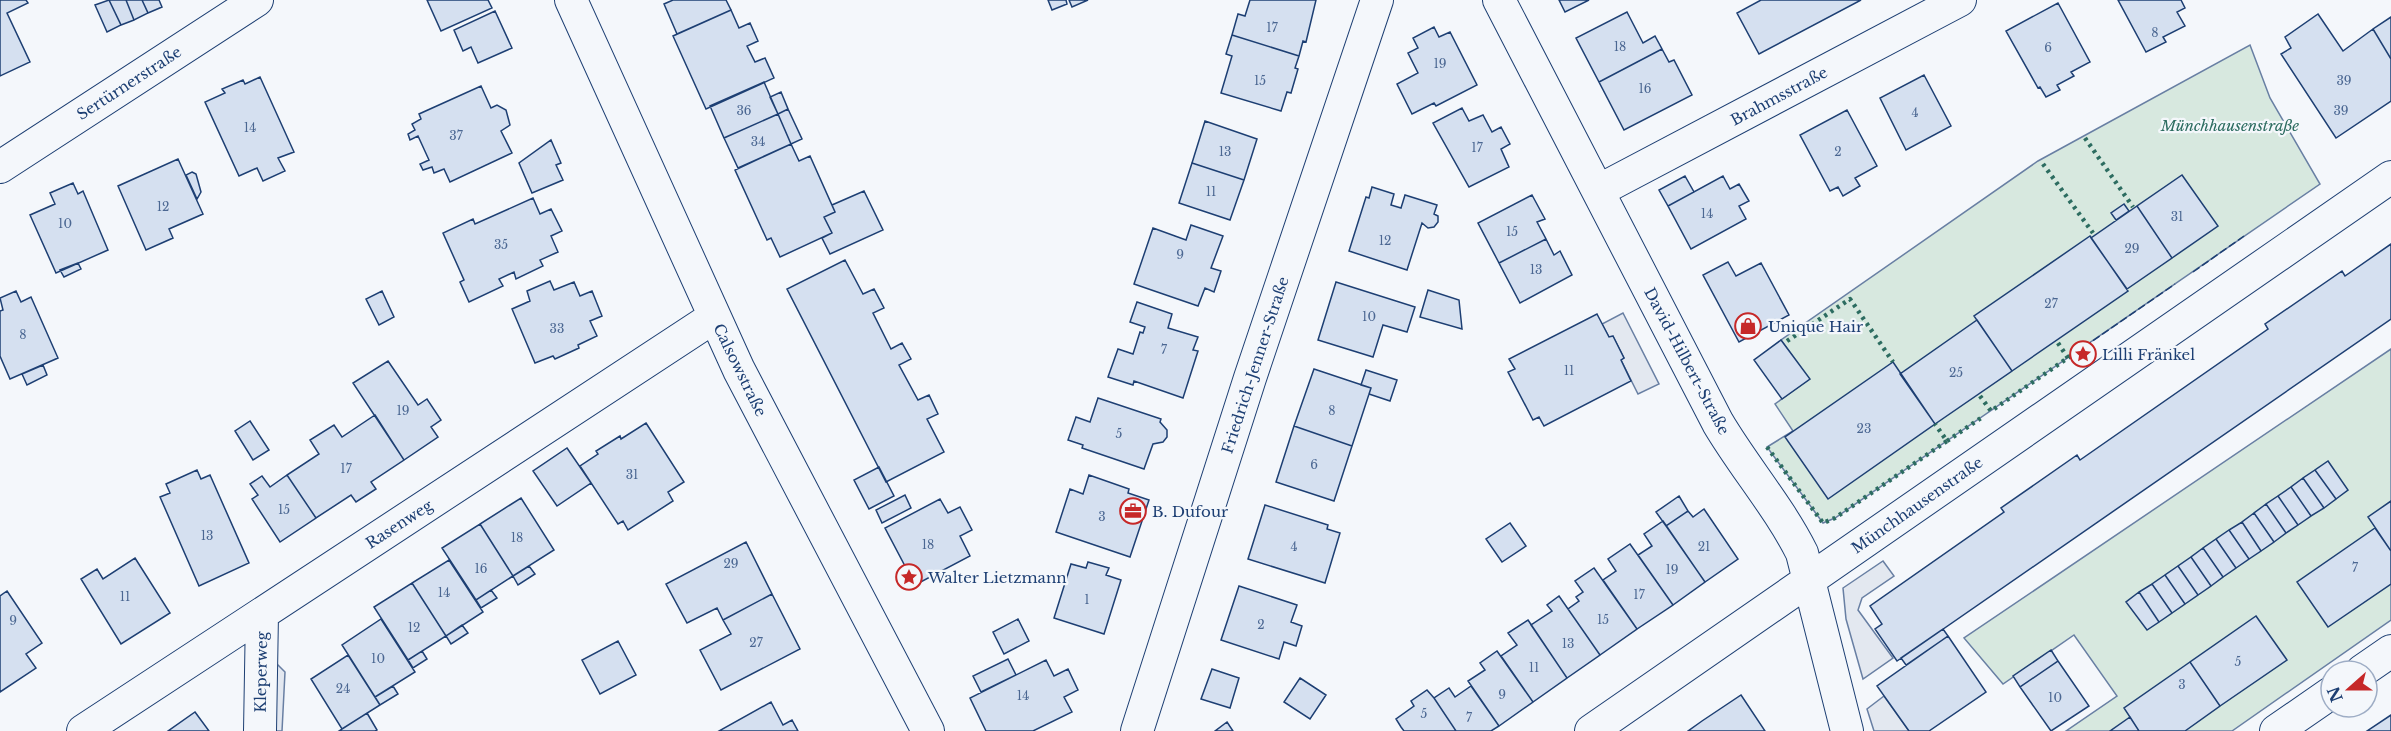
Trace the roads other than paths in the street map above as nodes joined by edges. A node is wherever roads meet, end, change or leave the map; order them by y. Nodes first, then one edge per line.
1 (257, 0) edge
2 (571, 0) edge
3 (1377, 0) edge
4 (1499, 0) edge
5 (1960, 0) edge
6 (0, 167) edge
7 (2391, 177) edge
8 (1599, 191) junction
9 (714, 317) junction
10 (1809, 580) junction
11 (262, 614) junction
12 (2319, 701) edge
13 (83, 731) edge
14 (260, 731) edge
15 (927, 731) edge
16 (1137, 731) edge
17 (1591, 731) edge
18 (1847, 731) edge
19 (2276, 731) edge

1 - 6 street, Sertürnerstraße
2 - 9 street, Calsowstraße
3 - 16 street, Friedrich-Jenner-Straße
4 - 8 street, David-Hilbert-Straße
5 - 8 street, Brahmsstraße
7 - 10 street, Münchhausenstraße
8 - 10 street, David-Hilbert-Straße
9 - 11 street, Rasenweg
9 - 15 street, Calsowstraße
10 - 17 street, Münchhausenstraße
10 - 18 street, David-Hilbert-Straße
11 - 13 street, Rasenweg
11 - 14 street, Kleperweg
12 - 19 street

